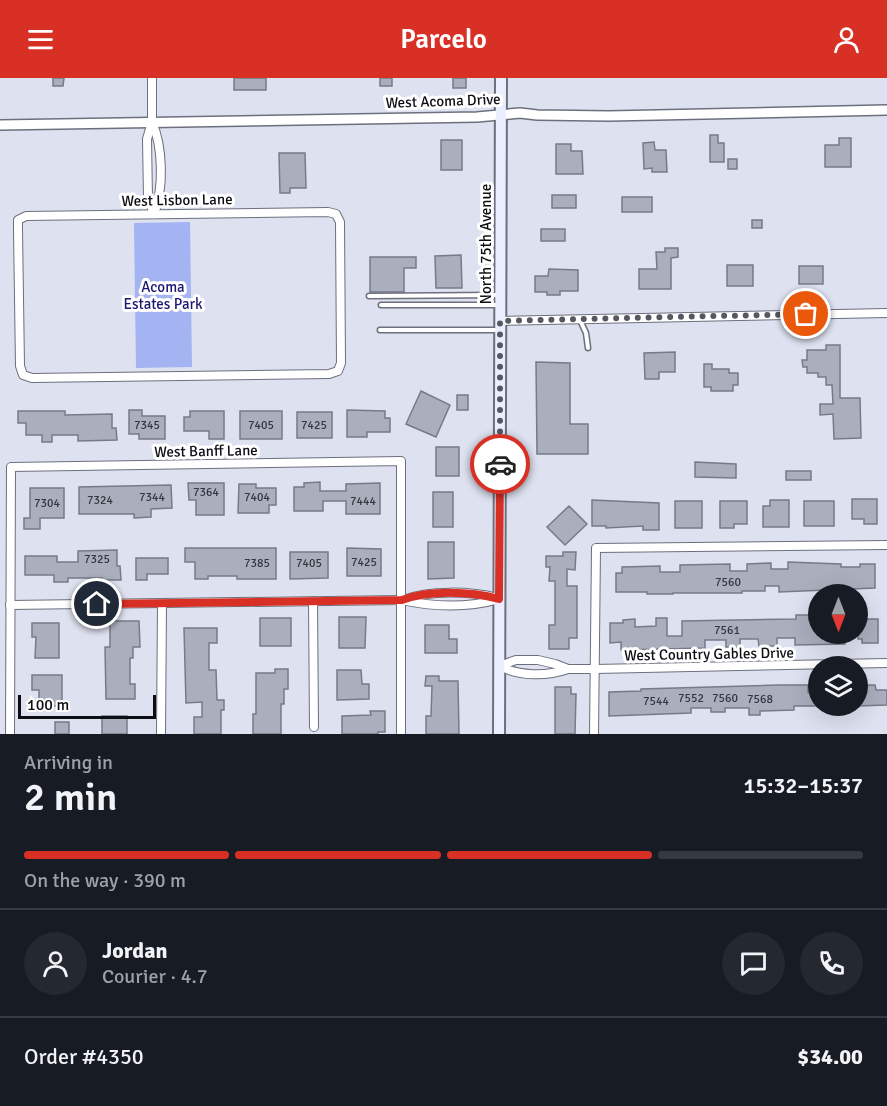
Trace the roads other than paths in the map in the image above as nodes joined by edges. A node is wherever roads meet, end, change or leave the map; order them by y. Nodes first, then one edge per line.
1 (152, 78) edge
2 (501, 78) edge
3 (887, 110) edge
4 (501, 115) junction
5 (152, 122) junction
6 (0, 125) edge
7 (147, 160) junction
8 (159, 160) junction
9 (154, 214) junction
10 (369, 296) dead end
11 (500, 300) junction
12 (381, 305) dead end
13 (887, 313) edge
14 (579, 320) junction
15 (500, 326) junction
16 (380, 330) dead end
17 (588, 348) dead end
18 (887, 544) edge
19 (499, 599) junction
20 (402, 600) junction
21 (314, 601) junction
22 (162, 603) junction
23 (10, 605) junction
24 (887, 663) edge
25 (499, 666) junction
26 (568, 669) junction
27 (595, 669) junction
28 (314, 727) dead end
29 (10, 734) edge
30 (161, 734) edge
31 (401, 734) edge
32 (499, 734) edge
33 (594, 734) edge

1 - 5 street
2 - 4 main road, North 75th Avenue
3 - 4 street, West Acoma Drive
4 - 5 street, West Acoma Drive
4 - 11 main road, North 75th Avenue
5 - 6 street, West Acoma Drive
5 - 7 street
5 - 8 street
7 - 8 street
7 - 9 street
8 - 9 street
9 - 9 street, West Lisbon Lane
10 - 11 lane
11 - 12 lane
11 - 15 main road, North 75th Avenue
13 - 14 street
14 - 15 street
14 - 17 lane
15 - 16 lane
15 - 19 main road, North 75th Avenue
18 - 27 street
19 - 20 street
19 - 25 main road, North 75th Avenue
20 - 21 street
20 - 23 street, West Banff Lane
20 - 31 street
21 - 22 street
21 - 28 street
22 - 23 street
22 - 30 street
23 - 29 street
24 - 27 street, West Country Gables Drive
25 - 26 street, West Country Gables Drive
25 - 26 street, West Country Gables Drive
25 - 32 main road, North 75th Avenue
26 - 27 street, West Country Gables Drive
27 - 33 street

